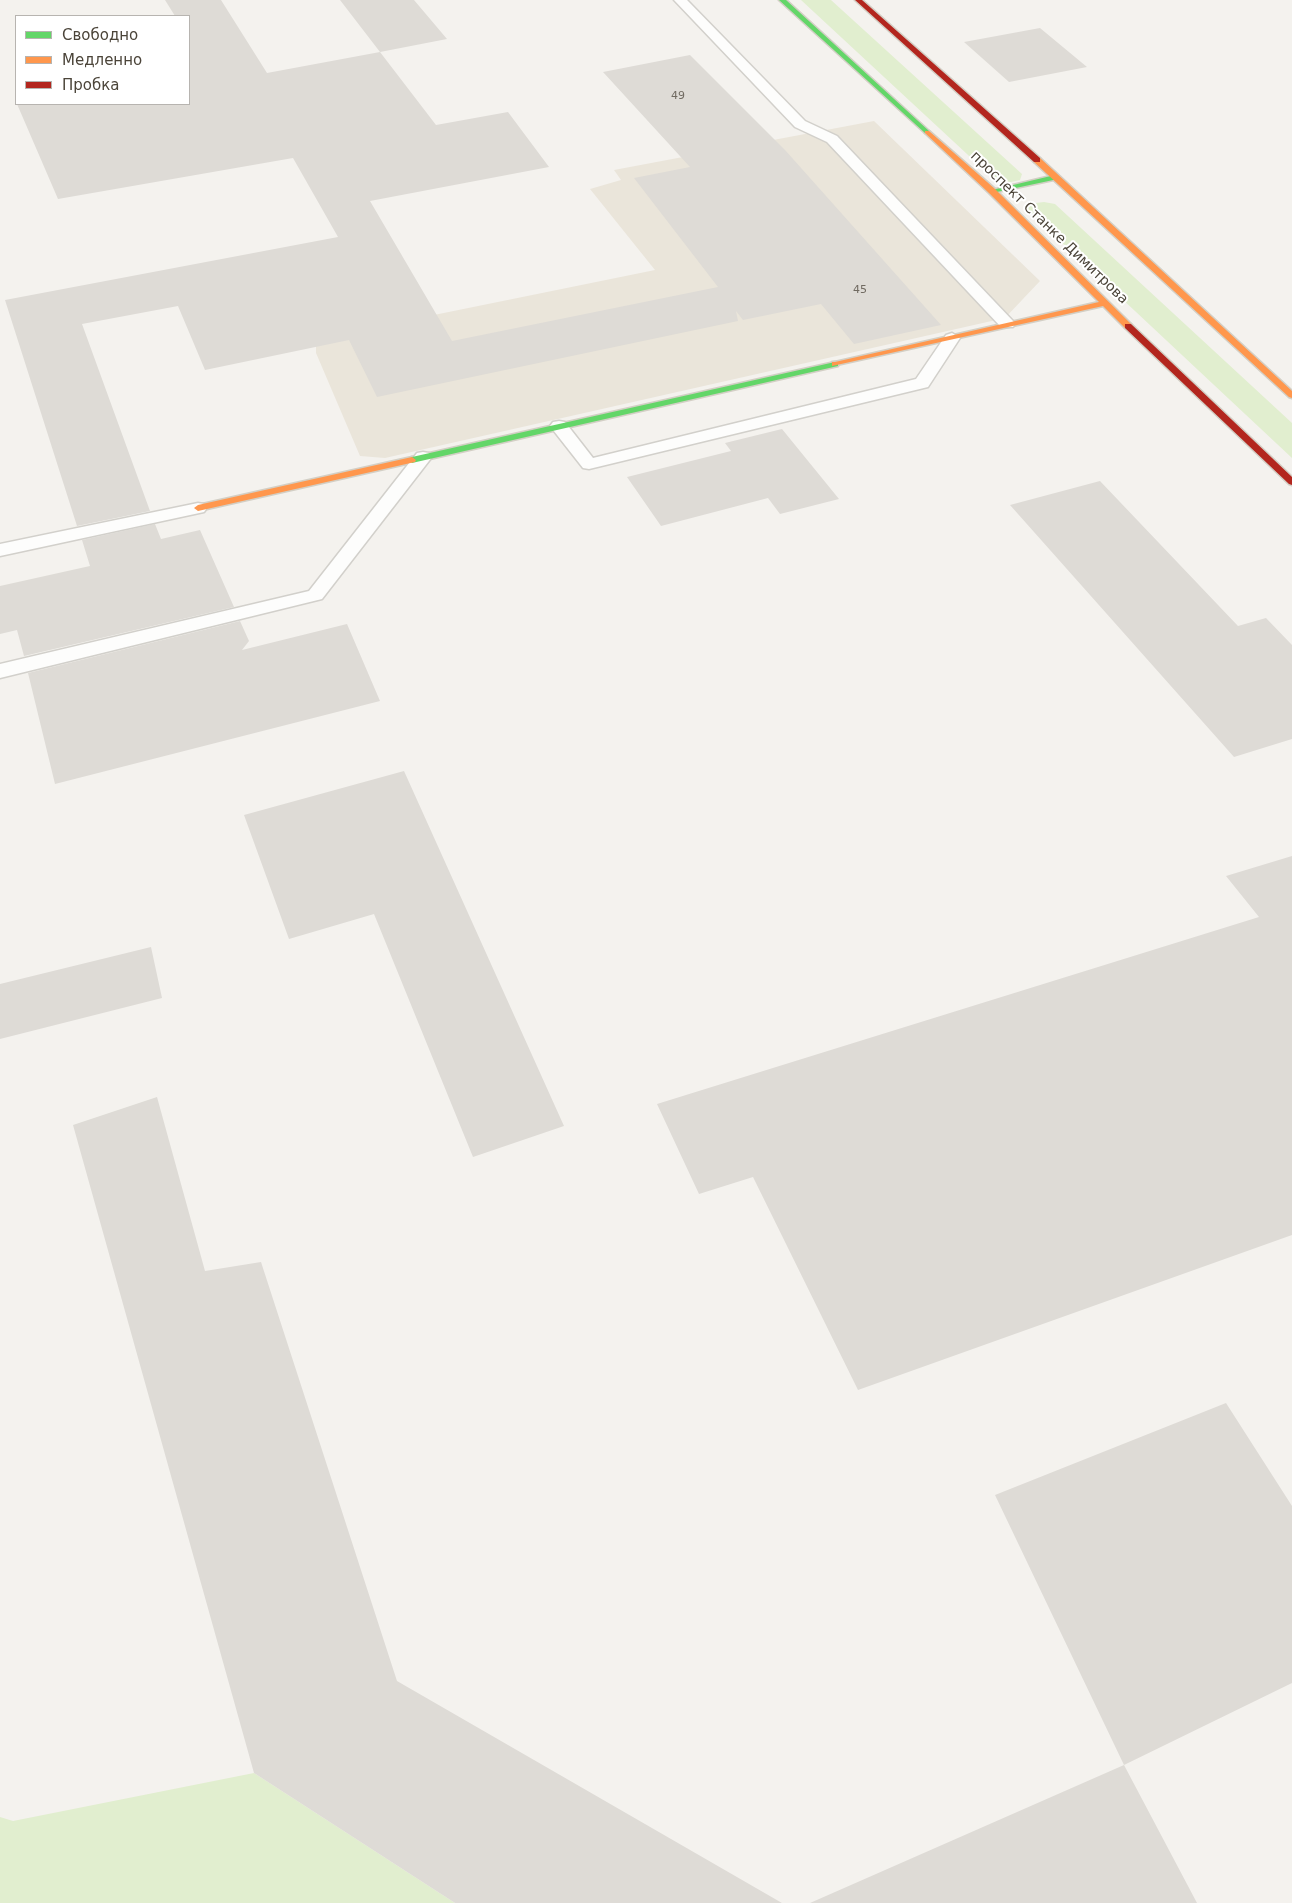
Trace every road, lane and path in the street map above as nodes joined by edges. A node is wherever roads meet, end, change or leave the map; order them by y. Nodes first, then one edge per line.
1 (680, 0) edge
2 (782, 0) edge
3 (858, 0) edge
4 (1055, 177) junction
5 (992, 191) junction
6 (1104, 303) junction
7 (1007, 324) junction
8 (952, 338) junction
9 (1292, 396) edge
10 (559, 426) junction
11 (423, 457) junction
12 (1292, 482) edge
13 (198, 508) joint
14 (0, 550) edge
15 (0, 671) edge

1 - 7 lane
2 - 5 main road, проспект Станке Димитрова
3 - 4 main road
4 - 5 main road
4 - 9 main road
5 - 6 main road, проспект Станке Димитрова
6 - 7 main road
6 - 12 main road, проспект Станке Димитрова
7 - 8 main road
8 - 10 main road
8 - 10 lane
10 - 11 main road
11 - 13 main road
11 - 15 lane
13 - 14 lane

